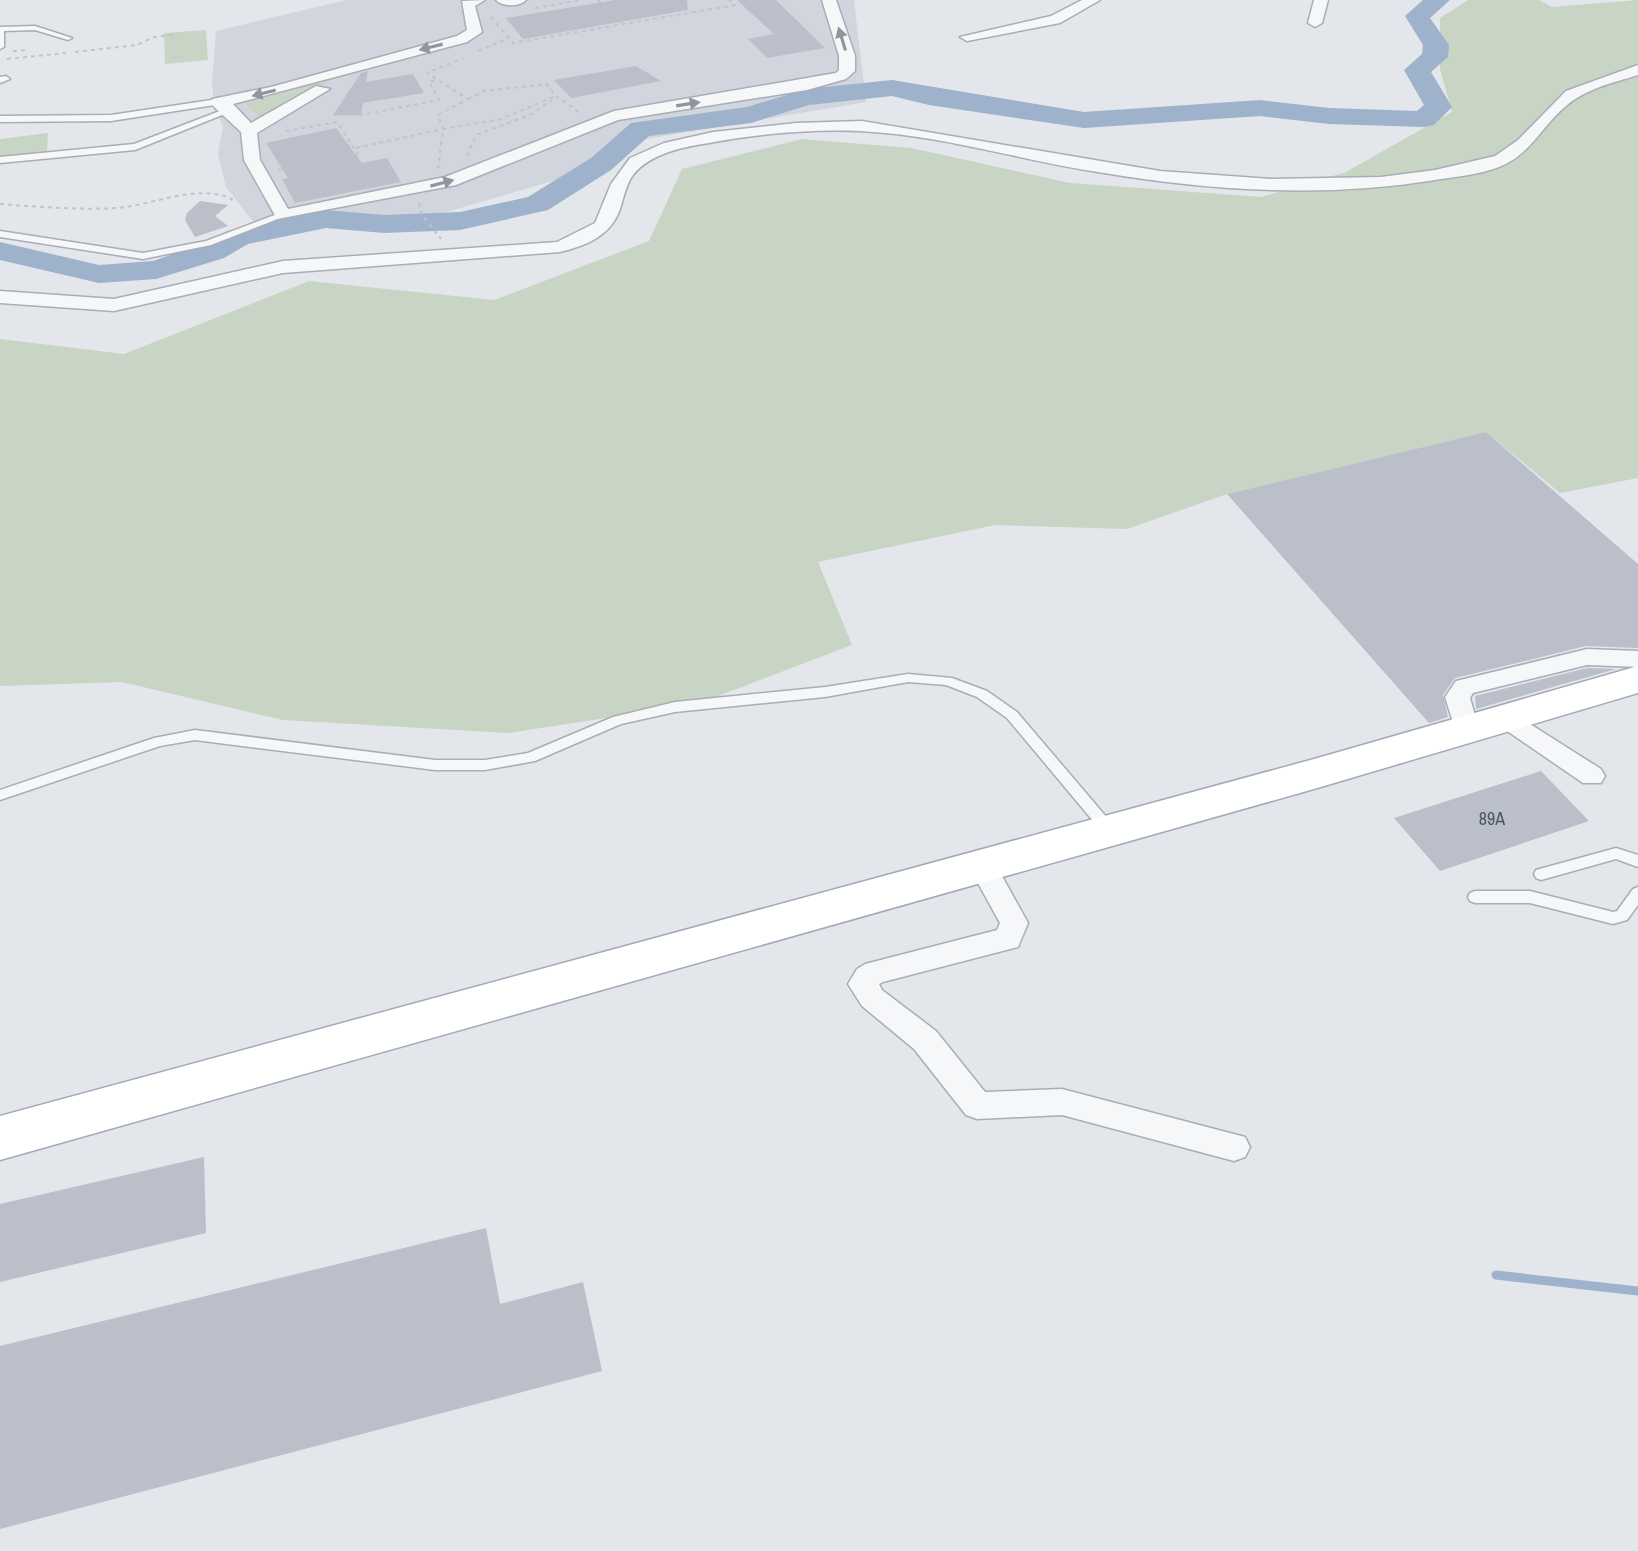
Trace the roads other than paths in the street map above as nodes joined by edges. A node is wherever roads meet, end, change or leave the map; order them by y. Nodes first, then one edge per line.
1 (478, 0) edge
2 (503, 0) edge
3 (519, 0) edge
4 (829, 0) edge
5 (1093, 0) edge
6 (1321, 0) edge
7 (1315, 23) dead end
8 (0, 30) edge
9 (967, 37) dead end
10 (68, 38) dead end
11 (0, 47) edge
12 (363, 65) junction
13 (1638, 70) edge
14 (223, 106) junction
15 (0, 119) edge
16 (249, 131) junction
17 (0, 160) edge
18 (488, 168) junction
19 (333, 204) junction
20 (283, 215) junction
21 (0, 234) edge
22 (0, 297) edge
23 (1638, 659) edge
24 (1638, 679) edge
25 (1486, 723) junction
26 (1592, 776) dead end
27 (0, 795) edge
28 (1109, 830) junction
29 (1638, 861) edge
30 (982, 865) junction
31 (1541, 874) dead end
32 (1638, 893) edge
33 (1475, 897) dead end
34 (0, 1138) edge
35 (1234, 1147) dead end

1 -> 12 street
2 - 3 street
18 -> 4 street
5 - 9 street
6 - 7 street
8 - 10 lane
8 - 11 lane
12 -> 14 street
12 - 16 street
13 - 22 street
14 - 15 lane
14 - 16 street
14 - 17 lane
16 - 20 street
19 -> 18 street
18 - 19 street
19 - 20 street
20 - 21 lane
23 - 25 street
24 - 25 main road
25 - 26 street
25 - 28 main road
27 - 28 lane
28 - 30 main road
29 - 31 lane
30 - 34 main road
30 - 35 street
32 - 33 lane

